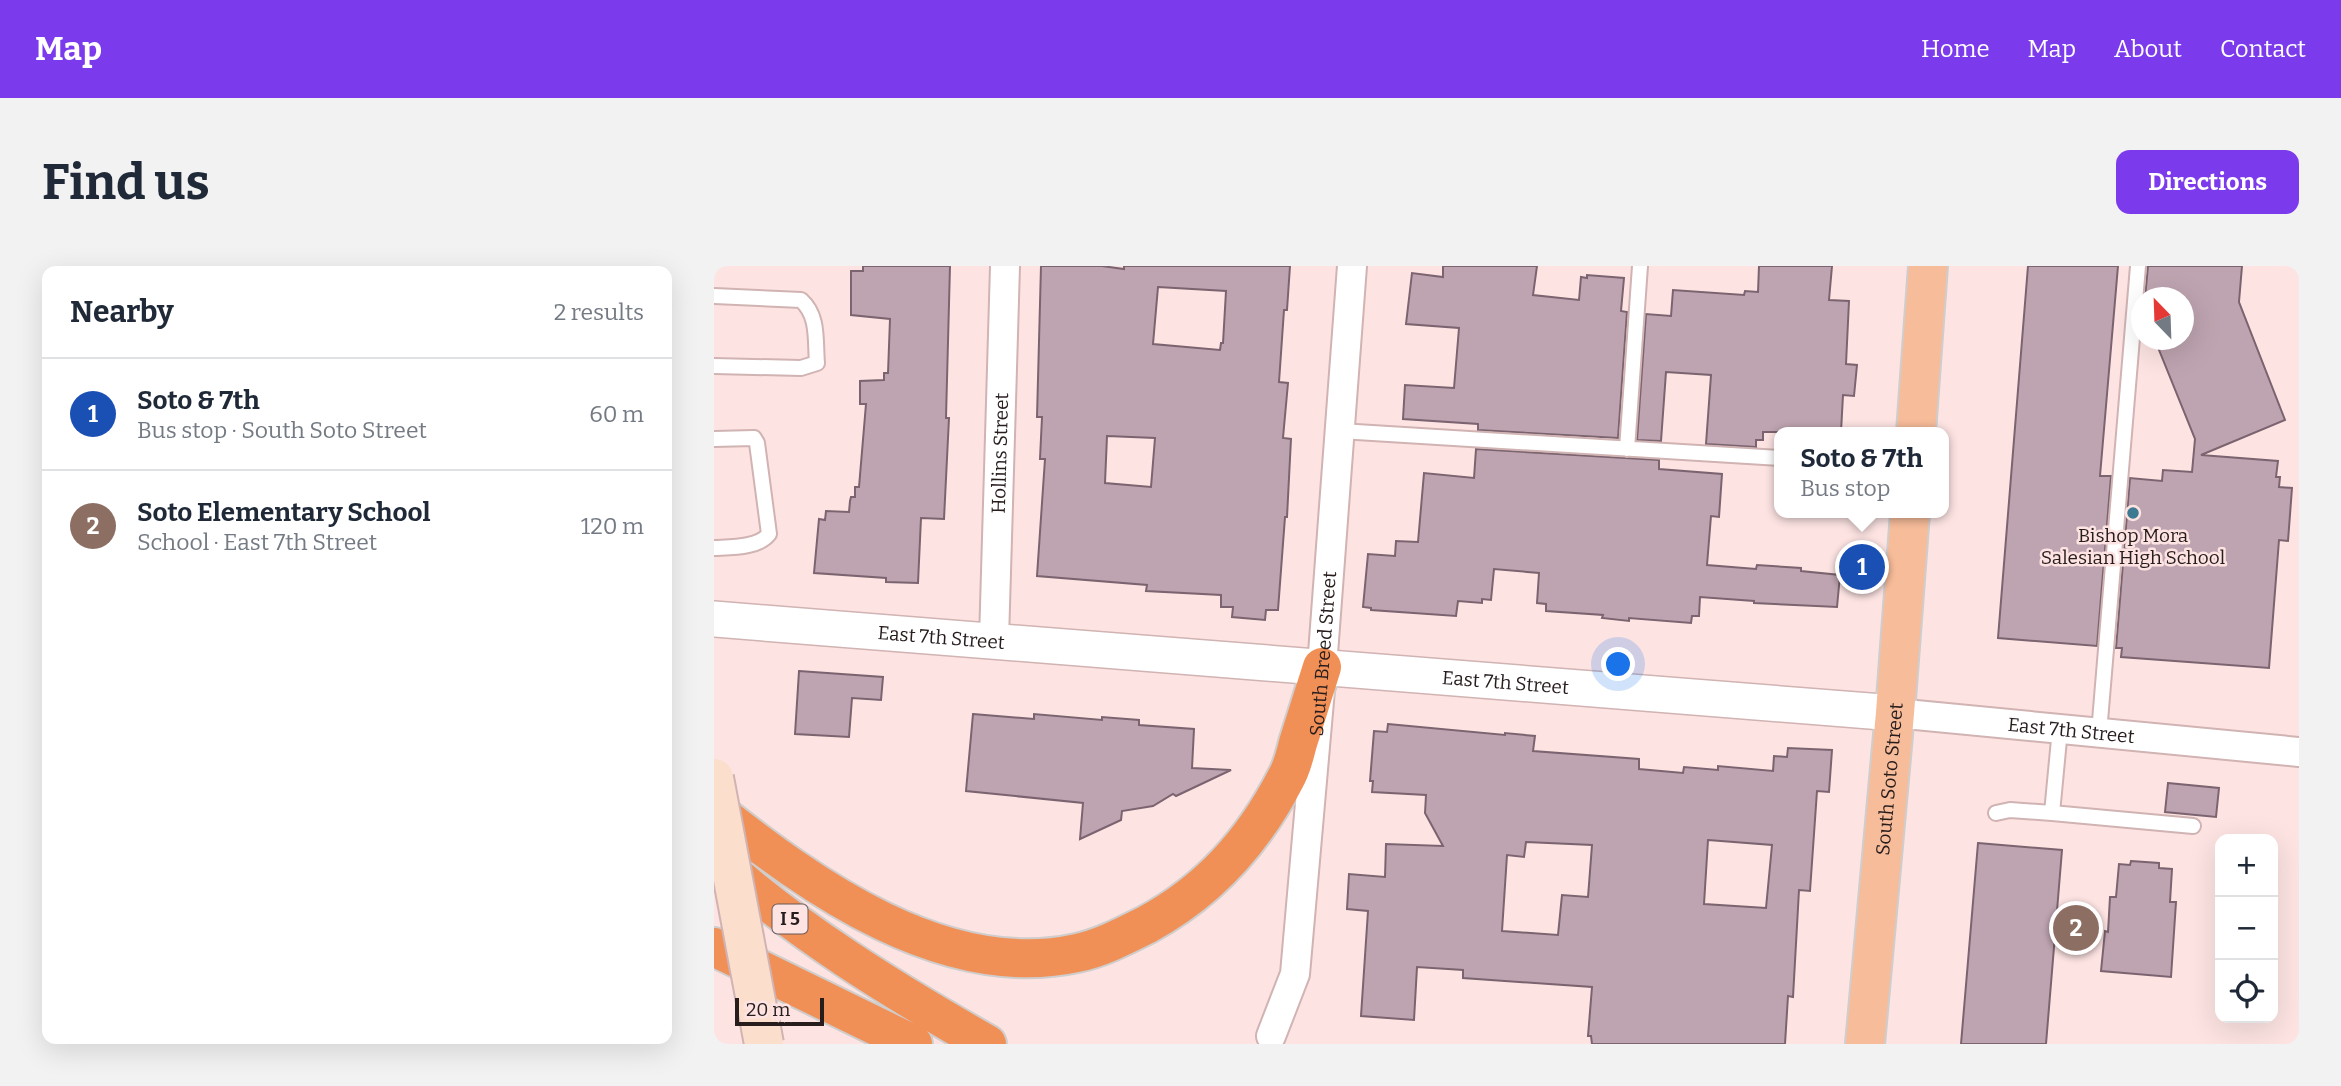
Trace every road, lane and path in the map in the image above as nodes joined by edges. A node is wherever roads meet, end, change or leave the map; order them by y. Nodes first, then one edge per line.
1 (1005, 266) edge
2 (1352, 266) edge
3 (1640, 266) edge
4 (1928, 266) edge
5 (2137, 266) edge
6 (714, 296) edge
7 (714, 366) edge
8 (1916, 427) edge
9 (1339, 431) junction
10 (714, 439) edge
11 (1627, 449) junction
12 (1774, 458) edge
13 (1910, 518) edge
14 (714, 548) edge
15 (714, 618) edge
16 (994, 640) junction
17 (1322, 667) junction
18 (1895, 713) junction
19 (2060, 729) junction
20 (2099, 733) junction
21 (2299, 752) edge
22 (714, 778) edge
23 (714, 809) edge
24 (1996, 813) dead end
25 (2052, 813) junction
26 (2193, 826) dead end
27 (714, 858) edge
28 (714, 947) edge
29 (1271, 1036) dead end
30 (764, 1044) edge
31 (914, 1044) edge
32 (987, 1044) edge
33 (1865, 1044) edge

1 - 16 street, Hollins Street
2 - 9 street, South Breed Street
3 - 11 lane
4 - 8 main road
5 - 20 lane
6 - 7 lane
9 - 11 lane
9 - 17 street, South Breed Street
10 - 14 lane
11 - 12 lane
13 - 18 main road, South Soto Street
15 - 16 street, East 7th Street
16 - 17 street, East 7th Street
17 - 18 street, East 7th Street
17 - 23 highway
17 - 29 street, South Breed Street
18 - 19 street, East 7th Street
18 - 33 main road, South Soto Street
19 - 20 street, East 7th Street
19 - 25 lane
20 - 21 street, East 7th Street
22 - 30 main road, bridge
24 - 25 lane
25 - 26 lane
27 - 32 highway, I 5
28 - 31 highway

